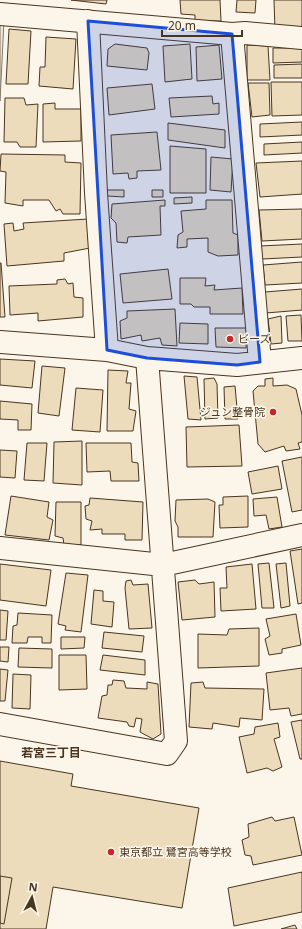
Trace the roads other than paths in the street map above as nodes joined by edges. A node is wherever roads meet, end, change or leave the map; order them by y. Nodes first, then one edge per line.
1 (0, 14) edge
2 (88, 21) junction
3 (232, 34) junction
4 (302, 38) edge
5 (0, 342) edge
6 (107, 350) junction
7 (147, 358) junction
8 (302, 358) edge
9 (260, 362) junction
10 (302, 535) edge
11 (0, 548) edge
12 (163, 565) junction
13 (0, 724) edge

1 - 2 street
2 - 3 street
2 - 6 street
3 - 4 street
3 - 9 street
5 - 6 street
6 - 7 street
7 - 9 street
7 - 12 street
8 - 9 street
10 - 12 street
11 - 12 street
12 - 13 street

